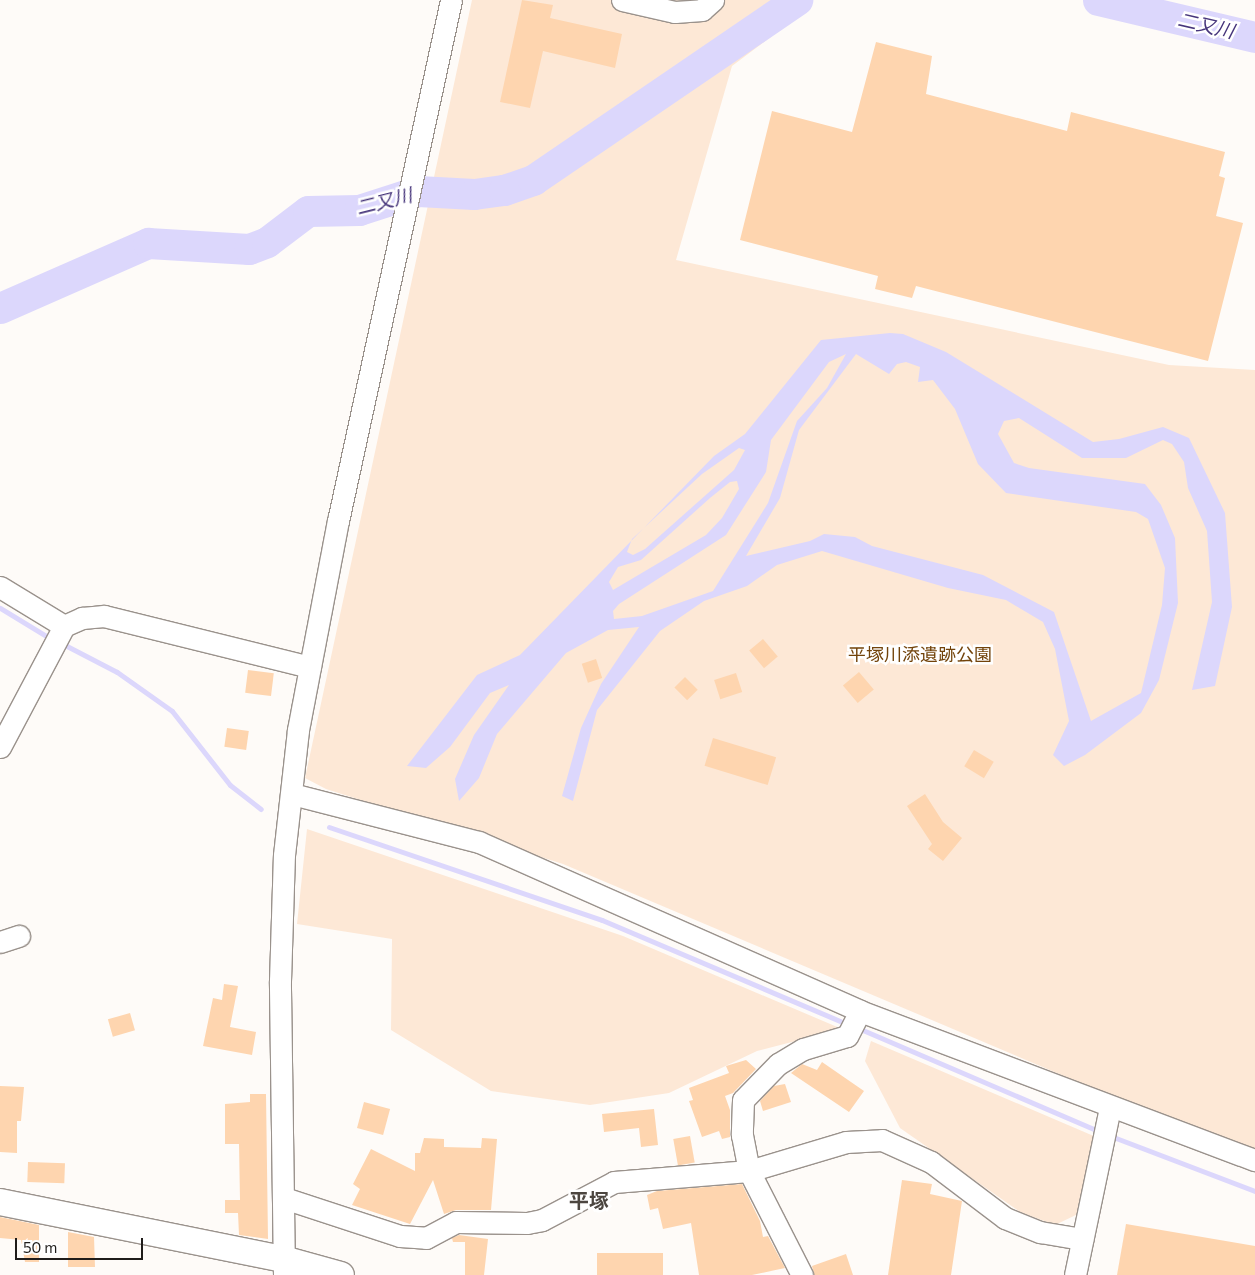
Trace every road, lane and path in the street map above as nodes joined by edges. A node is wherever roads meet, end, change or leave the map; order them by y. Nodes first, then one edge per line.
1 (451, 0) edge
2 (622, 0) edge
3 (713, 0) edge
4 (0, 587) edge
5 (64, 626) junction
6 (310, 667) junction
7 (0, 747) edge
8 (292, 794) junction
9 (860, 1011) junction
10 (1108, 1117) junction
11 (1255, 1160) edge
12 (749, 1171) junction
13 (284, 1198) junction
14 (0, 1202) edge
15 (1082, 1239) junction
16 (283, 1267) edge
17 (341, 1275) edge
18 (802, 1275) edge
19 (1075, 1275) edge

1 - 6 street
2 - 3 street
4 - 5 street
5 - 6 street
5 - 7 street
6 - 8 street
8 - 9 street
8 - 13 street
9 - 10 street
9 - 12 street
10 - 11 street
10 - 15 street
12 - 13 street
12 - 15 street
12 - 18 street
13 - 16 street
14 - 16 main road
15 - 19 street
16 - 17 main road

